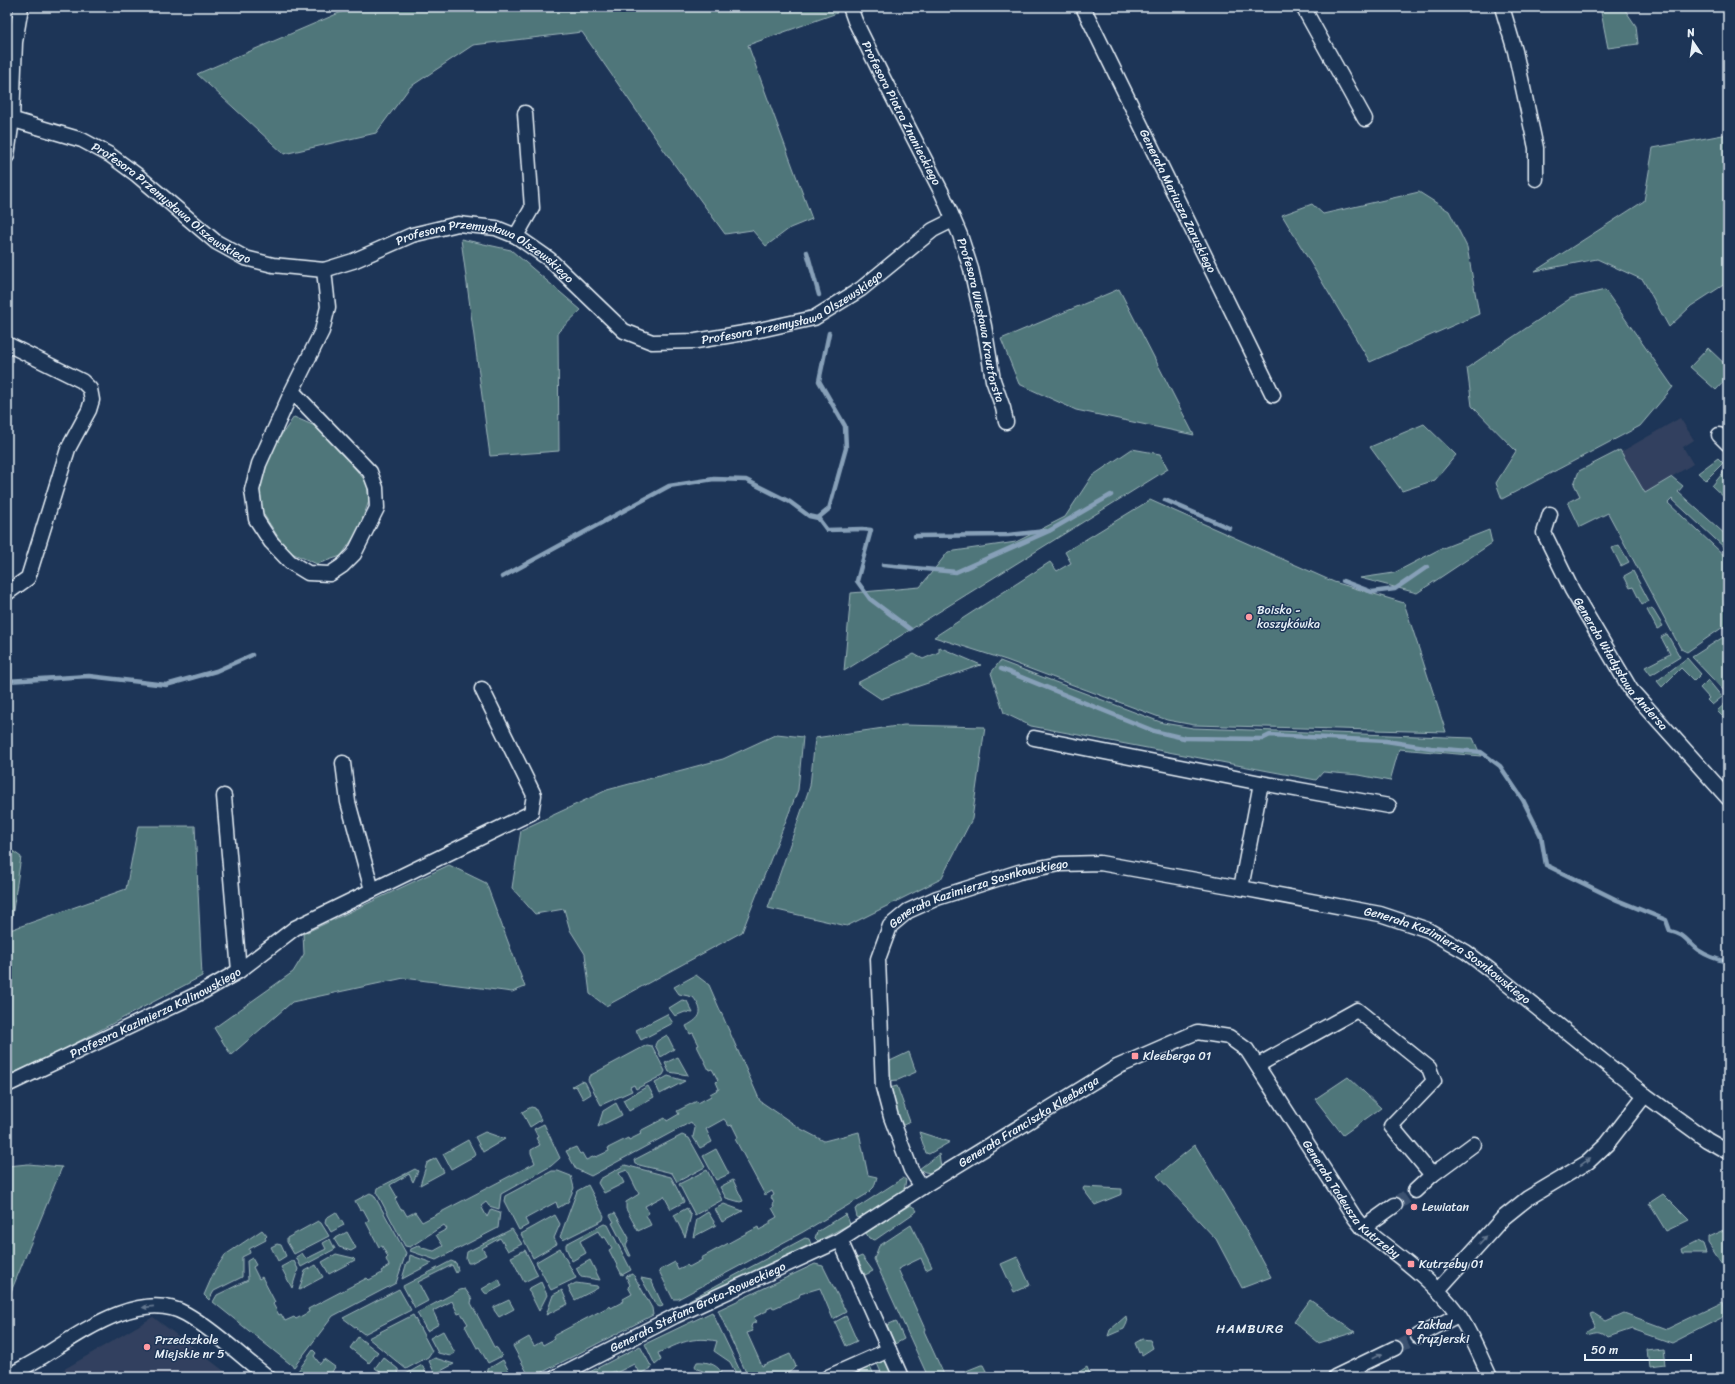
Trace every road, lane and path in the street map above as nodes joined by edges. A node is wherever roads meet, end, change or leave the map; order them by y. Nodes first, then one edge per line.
1 (22, 7) edge
2 (850, 7) edge
3 (1083, 7) edge
4 (1303, 7) edge
5 (1502, 7) edge
6 (525, 113) dead end
7 (9, 118) edge
8 (1365, 119) dead end
9 (7, 156) edge
10 (1536, 179) dead end
11 (953, 220) junction
12 (516, 236) junction
13 (324, 270) junction
14 (7, 344) edge
15 (292, 391) junction
16 (1273, 395) dead end
17 (1006, 422) dead end
18 (1550, 514) dead end
19 (7, 593) edge
20 (482, 689) dead end
21 (1034, 738) dead end
22 (343, 763) dead end
23 (1261, 783) junction
24 (224, 796) dead end
25 (1728, 798) edge
26 (1389, 806) dead end
27 (1241, 888) junction
28 (372, 890) junction
29 (239, 970) junction
30 (1229, 1037) joint
31 (1258, 1065) junction
32 (7, 1086) edge
33 (1645, 1095) junction
34 (1474, 1144) dead end
35 (1728, 1152) edge
36 (1432, 1176) junction
37 (922, 1187) junction
38 (1415, 1191) tunnel mouth
39 (1395, 1205) tunnel mouth
40 (1363, 1228) junction
41 (840, 1240) junction
42 (1438, 1290) junction
43 (1458, 1314) junction
44 (1418, 1336) tunnel mouth
45 (1395, 1348) tunnel mouth
46 (889, 1350) junction
47 (7, 1377) edge
48 (268, 1377) edge
49 (556, 1377) edge
50 (828, 1377) edge
51 (901, 1377) edge
52 (1334, 1377) edge
53 (1490, 1377) edge

1 - 7 street
2 - 11 street, Profesora Piotra Znanieckiego
3 - 16 street, Generała Mariusza Zaruskiego
4 - 8 street
5 - 10 street
6 - 12 street
7 - 9 street
7 - 13 street, Profesora Przemysława Olszewskiego
11 - 12 street, Profesora Przemysława Olszewskiego
11 - 17 street, Profesora Wiesława Krautforsta
12 - 13 street, Profesora Przemysława Olszewskiego
13 - 15 street
14 - 19 street
15 - 15 street
18 - 25 street, Generała Władysława Andersa
20 - 28 street, Profesora Kazimierza Kalinowskiego
21 - 23 street
22 - 28 street
23 - 26 street
23 - 27 street
24 - 29 street
27 - 33 street, Generała Kazimierza Sosnkowskiego
27 - 37 street, Generała Kazimierza Sosnkowskiego
28 - 29 street, Profesora Kazimierza Kalinowskiego
29 - 32 street, Profesora Kazimierza Kalinowskiego
30 - 31 street, Generała Tadeusza Kutrzeby
30 - 37 street, Generała Franciszka Kleeberga
31 - 36 street
31 - 40 street, Generała Tadeusza Kutrzeby
33 - 35 street, Generała Kazimierza Sosnkowskiego
42 -> 33 street
34 - 36 street
36 - 38 street
37 - 41 street, Generała Franciszka Kleeberga
39 - 40 street
40 - 42 street, Generała Tadeusza Kutrzeby
41 - 46 street
41 - 49 street, Generała Stefana Grota-Roweckiego
42 - 43 street, Generała Tadeusza Kutrzeby
43 - 44 street
43 - 53 street, Generała Tadeusza Kutrzeby
52 -> 45 street
46 - 50 street
46 - 51 street
48 -> 47 street

